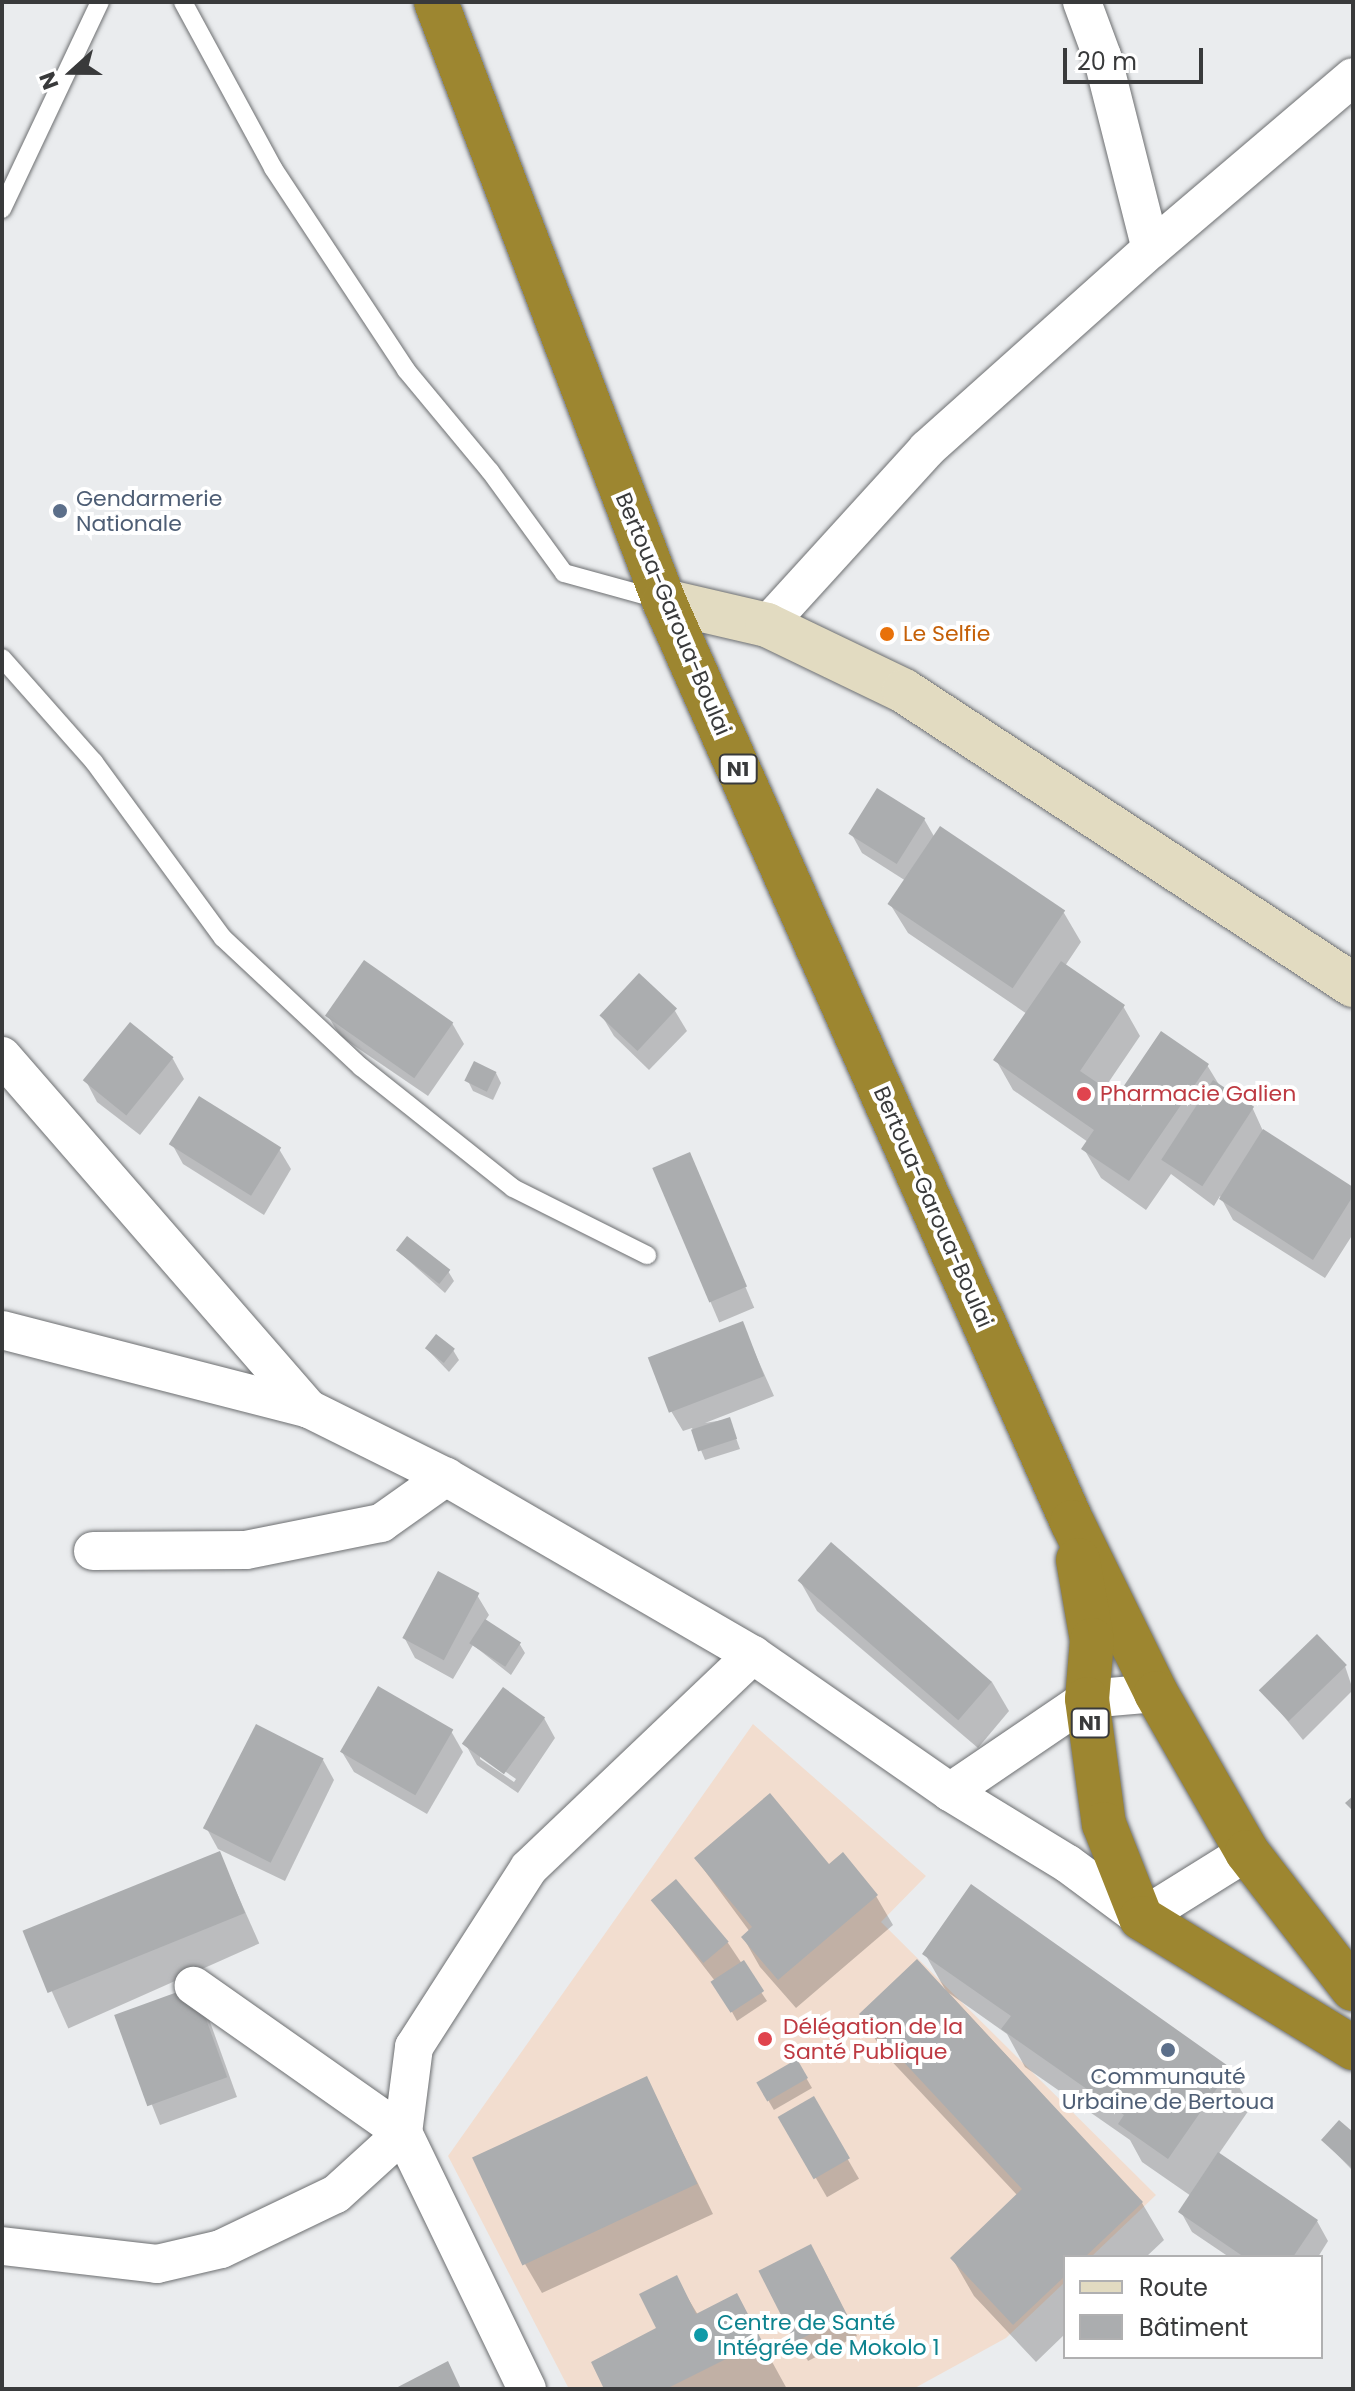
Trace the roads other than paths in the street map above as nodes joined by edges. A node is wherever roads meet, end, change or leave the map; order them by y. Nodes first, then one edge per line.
1 (100, 2) edge
2 (183, 2) edge
3 (436, 2) edge
4 (1082, 2) edge
5 (1353, 77) edge
6 (2, 209) edge
7 (1151, 249) junction
8 (664, 601) junction
9 (767, 625) junction
10 (2, 658) edge
11 (1353, 985) edge
12 (2, 1056) edge
13 (647, 1255) dead end
14 (2, 1330) edge
15 (309, 1409) junction
16 (446, 1477) junction
17 (1072, 1522) junction
18 (93, 1551) dead end
19 (753, 1655) junction
20 (1156, 1693) junction
21 (1087, 1699) junction
22 (950, 1792) junction
23 (1247, 1852) junction
24 (1141, 1918) junction
25 (194, 1986) dead end
26 (1353, 1989) edge
27 (1353, 2048) edge
28 (403, 2133) junction
29 (2, 2246) edge
30 (527, 2389) edge

1 - 6 lane
2 - 8 lane
3 - 8 highway, Bertoua-Garoua-Boulai / N1
4 - 7 street
5 - 7 street
7 - 9 street
8 - 9 street
8 - 17 highway, Bertoua-Garoua-Boulai / N1
9 - 11 street
10 - 13 lane
12 - 15 street
14 - 15 street
15 - 16 street
16 - 18 street
16 - 19 street
17 - 20 highway, Bertoua-Garoua-Boulai / N1
17 - 21 highway, Bertoua-Garoua-Boulai / N1
19 - 22 street
19 - 28 street
20 - 21 street
20 - 23 highway, Bertoua-Garoua-Boulai / N1
21 - 22 street
21 - 24 highway, Bertoua-Garoua-Boulai / N1
22 - 24 street
23 - 24 street
23 - 26 highway, N1
24 - 27 highway
25 - 28 street
28 - 29 street
28 - 30 street

